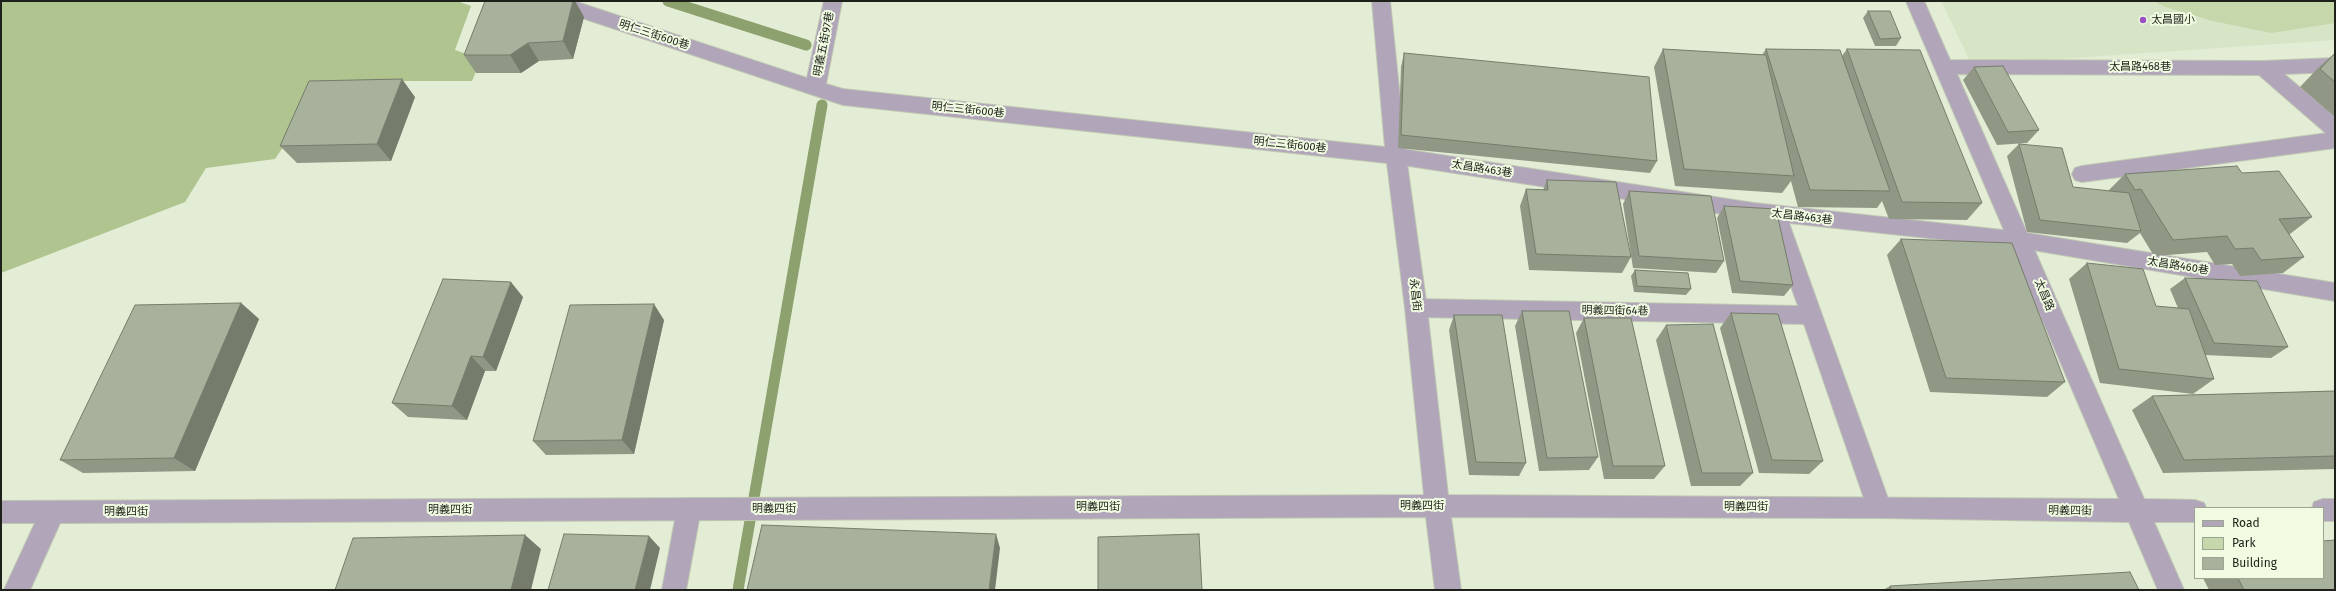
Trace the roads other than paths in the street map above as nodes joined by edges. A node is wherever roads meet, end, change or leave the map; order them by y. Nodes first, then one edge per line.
1 (553, 1) edge
2 (833, 1) edge
3 (1381, 1) edge
4 (1915, 1) edge
5 (2335, 65) edge
6 (1945, 67) junction
7 (2263, 68) junction
8 (815, 88) junction
9 (2335, 129) edge
10 (2335, 140) edge
11 (1396, 156) junction
12 (2082, 174) dead end
13 (1776, 214) junction
14 (2021, 240) junction
15 (2335, 292) edge
16 (1416, 308) junction
17 (1813, 315) junction
18 (1437, 506) junction
19 (1879, 507) junction
20 (689, 509) junction
21 (2324, 510) edge
22 (2335, 510) edge
23 (2194, 511) edge
24 (1, 512) edge
25 (54, 512) junction
26 (2137, 512) junction
27 (17, 590) edge
28 (674, 590) edge
29 (1448, 590) edge
30 (2171, 590) edge

1 - 8 street, 明仁三街600巷
2 - 8 street, 明義五街97巷
3 - 11 street, 永昌街
4 - 6 street, 太昌路
5 - 7 street, 太昌路468巷
6 - 7 street, 太昌路468巷
6 - 14 street, 太昌路
7 - 9 street
8 - 11 street, 明仁三街600巷
10 - 12 lane
11 - 13 lane, 太昌路463巷
11 - 16 street, 永昌街
13 - 14 lane, 太昌路463巷
13 - 17 lane
14 - 15 lane, 太昌路460巷
14 - 26 street, 太昌路
16 - 17 lane, 明義四街64巷
16 - 18 street, 永昌街
17 - 19 lane
18 - 19 street, 明義四街
18 - 20 street, 明義四街
18 - 29 street, 永昌街
19 - 26 street, 明義四街
20 - 25 street, 明義四街
20 - 28 lane
21 - 22 street
23 - 26 street, 明義四街
24 - 25 street, 明義四街
25 - 27 street
26 - 30 street, 太昌路

